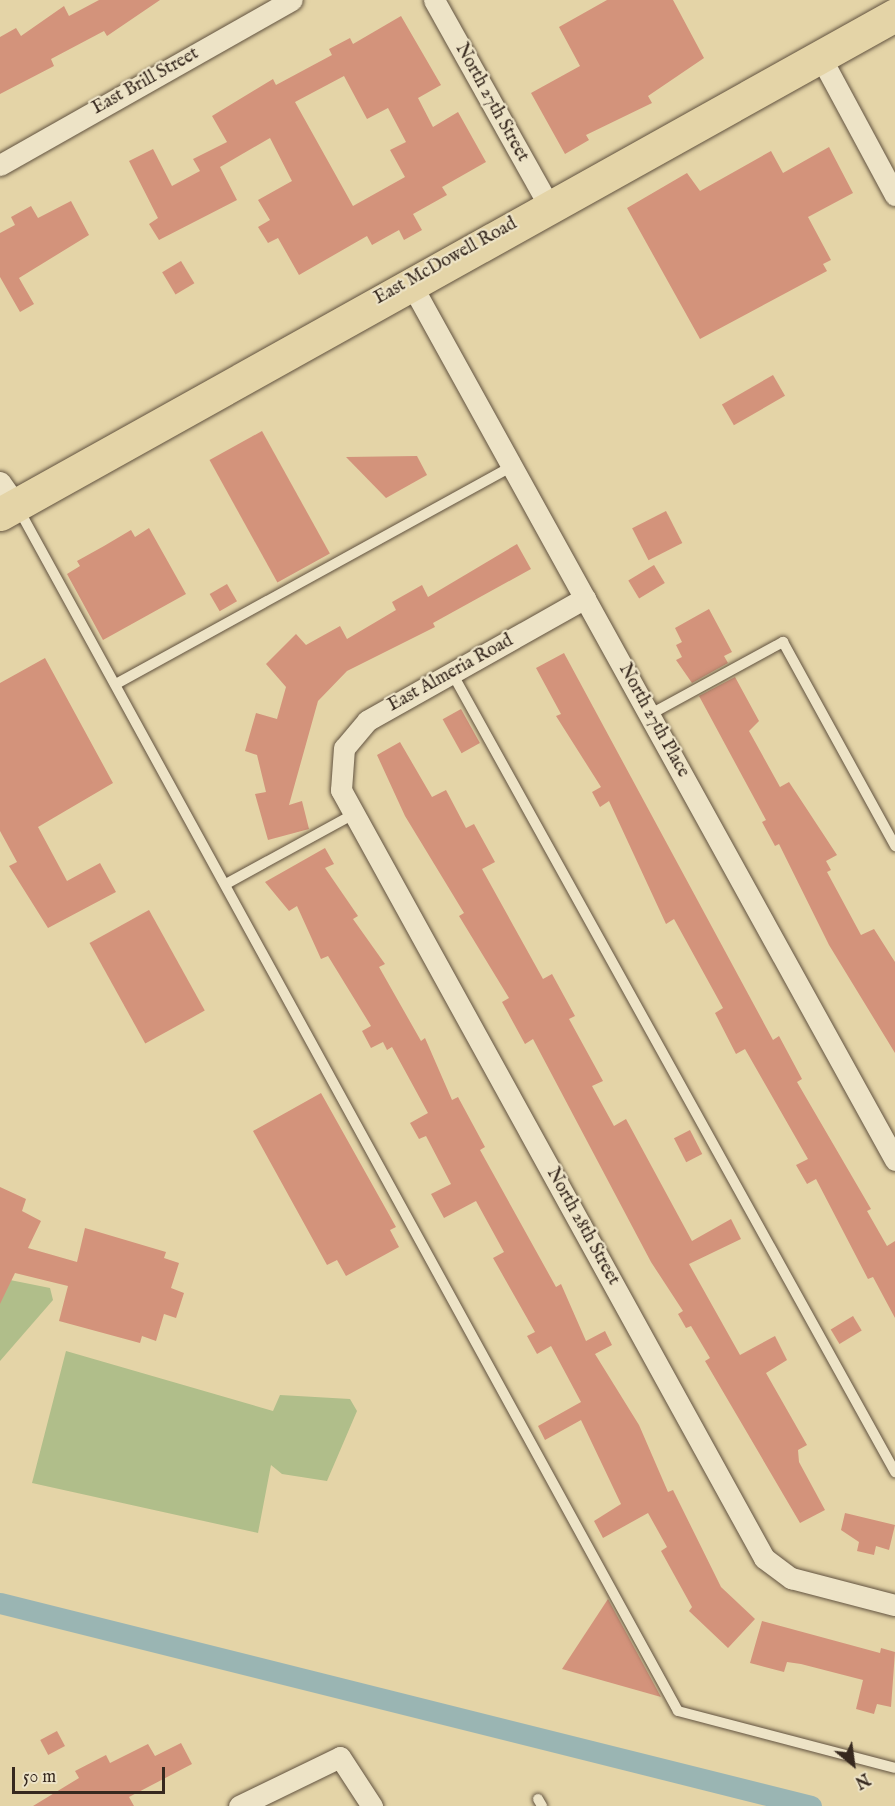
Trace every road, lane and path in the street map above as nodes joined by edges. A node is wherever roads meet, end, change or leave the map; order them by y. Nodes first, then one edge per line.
1 (292, 0) edge
2 (434, 0) edge
3 (895, 15) edge
4 (820, 56) junction
5 (0, 165) edge
6 (895, 195) edge
7 (549, 206) junction
8 (410, 282) junction
9 (512, 465) junction
10 (5, 501) edge
11 (585, 598) junction
12 (452, 673) junction
13 (116, 684) junction
14 (649, 714) junction
15 (338, 770) joint
16 (354, 814) junction
17 (895, 846) edge
18 (226, 885) junction
19 (895, 1160) edge
20 (895, 1472) edge
21 (895, 1605) edge
22 (895, 1768) edge
23 (239, 1806) edge
24 (372, 1806) edge

1 - 5 street, East Brill Street
2 - 7 street, North 27th Street
3 - 4 main road, East McDowell Road
4 - 6 street
4 - 7 main road, East McDowell Road
7 - 8 main road, East McDowell Road
8 - 9 street, North 27th Place
8 - 10 main road, East McDowell Road
9 - 11 street, North 27th Place
9 - 13 lane
10 - 13 lane
11 - 12 street, East Almeria Road
11 - 14 street, North 27th Place
12 - 15 street, East Almeria Road
12 - 20 lane
13 - 18 lane
14 - 17 lane
14 - 19 street, North 27th Place
15 - 16 street, North 28th Street
16 - 18 lane
16 - 21 street, North 28th Street
18 - 22 lane
23 - 24 street

